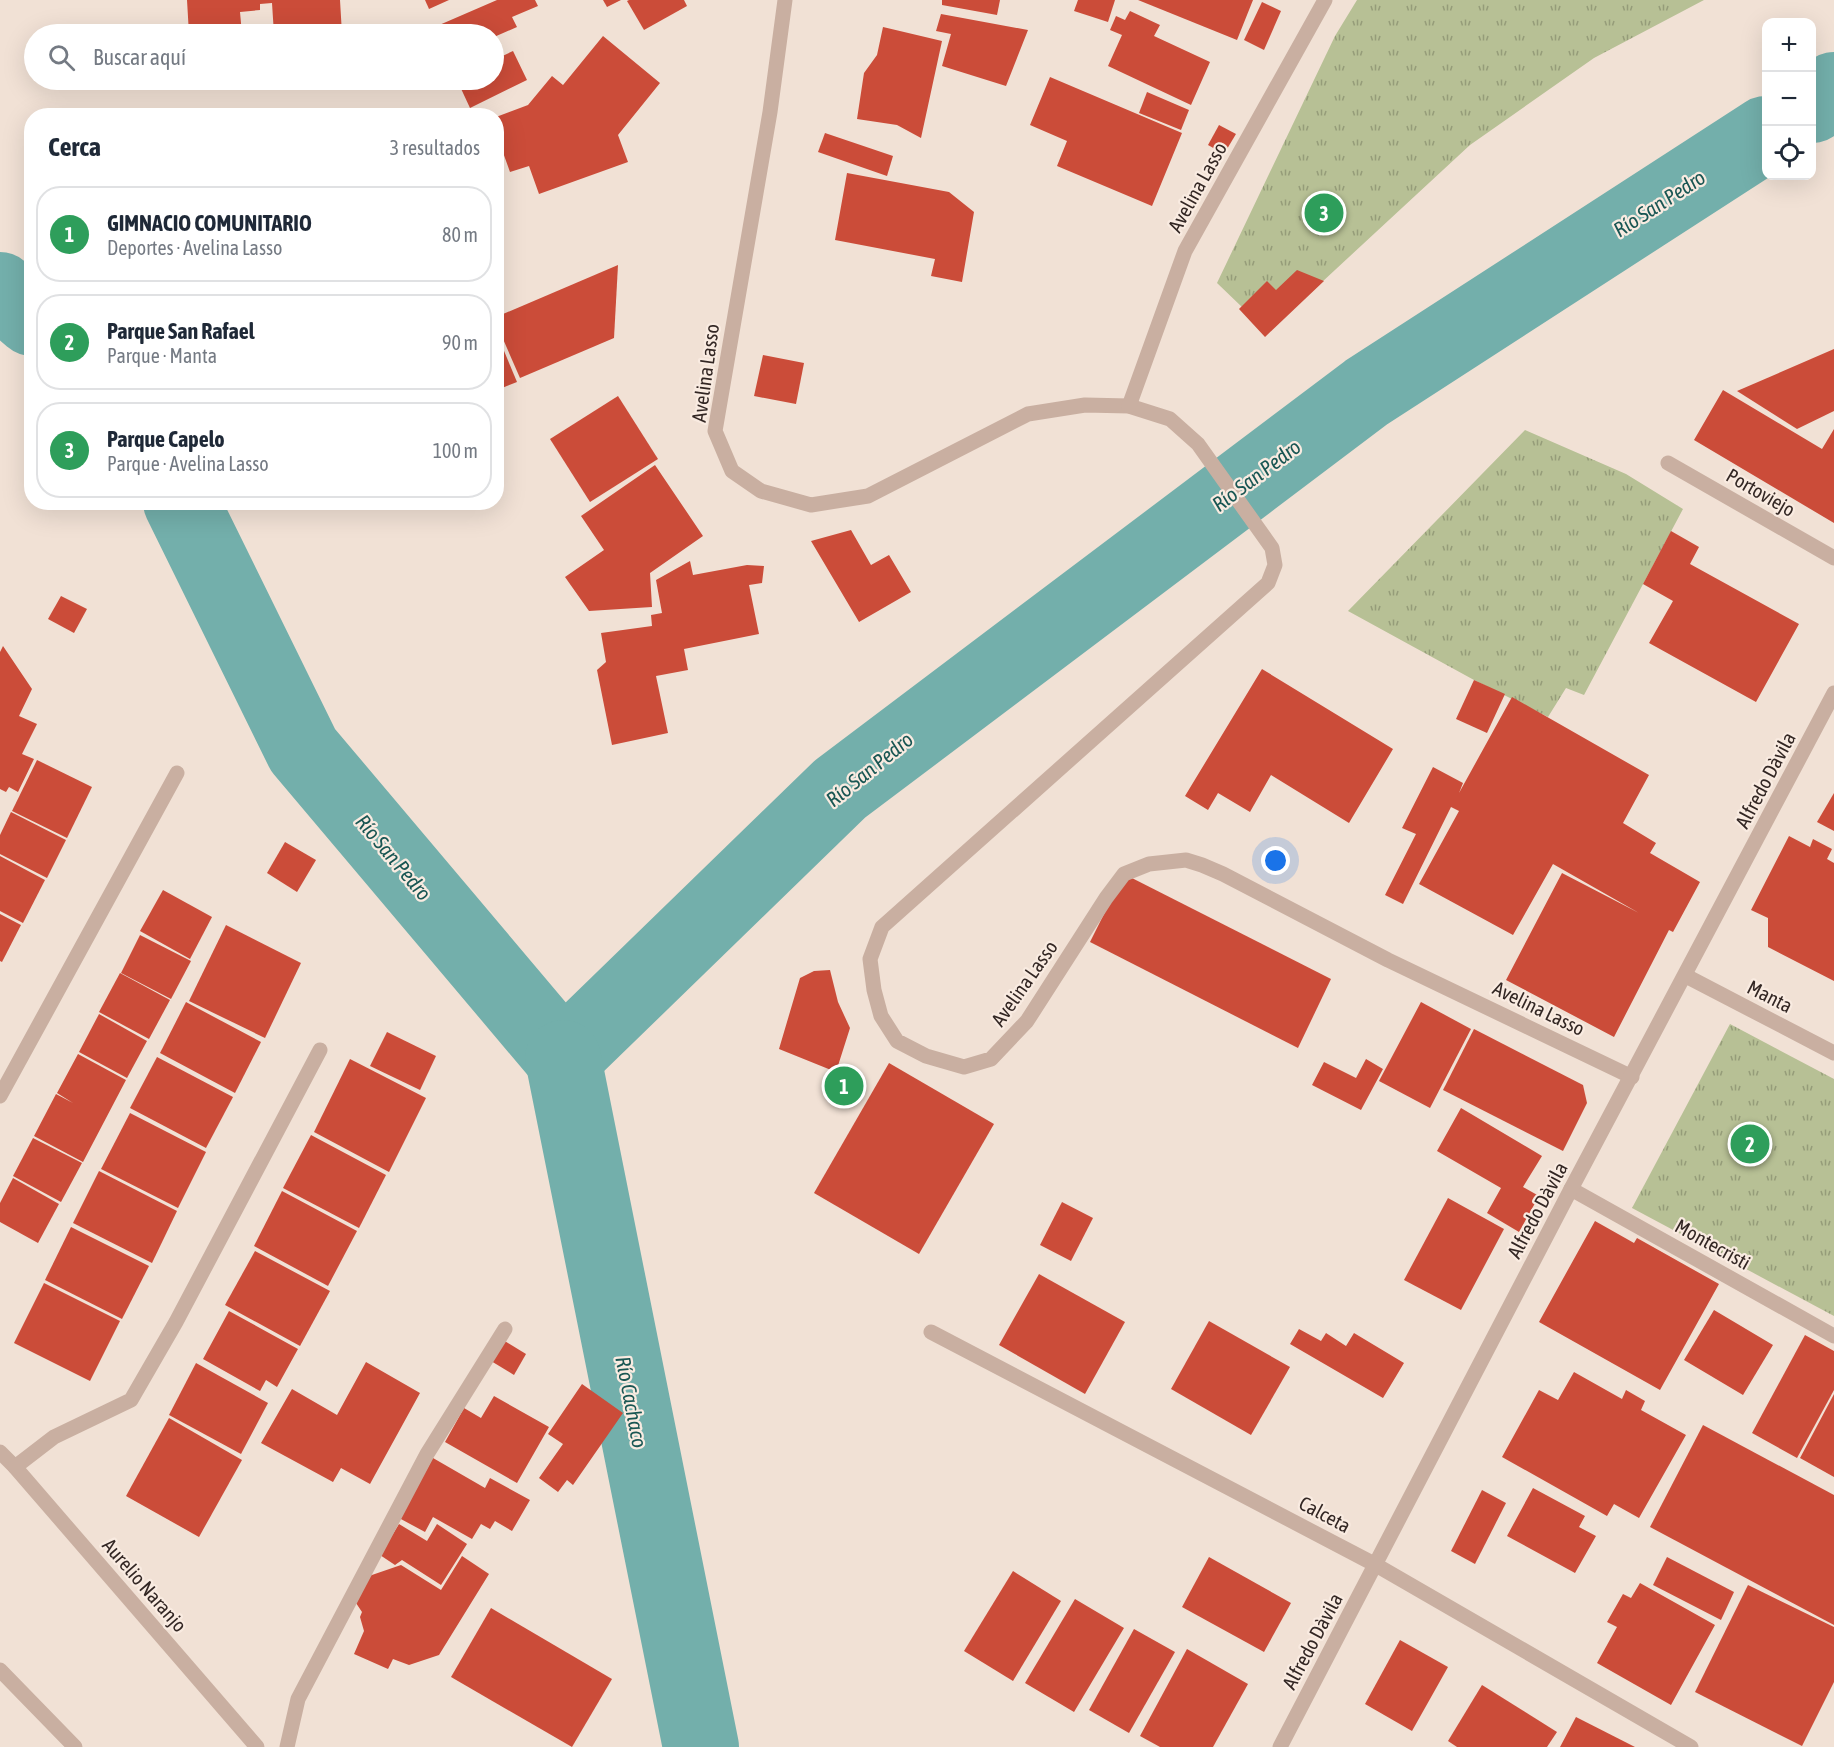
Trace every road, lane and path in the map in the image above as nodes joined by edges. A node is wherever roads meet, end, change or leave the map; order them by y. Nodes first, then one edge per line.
1 (784, 0) edge
2 (1325, 0) edge
3 (1129, 406) junction
4 (1668, 463) dead end
5 (1834, 558) edge
6 (1834, 693) edge
7 (177, 773) dead end
8 (1686, 976) junction
9 (320, 1050) dead end
10 (1834, 1053) edge
11 (1632, 1077) junction
12 (0, 1096) edge
13 (1571, 1189) junction
14 (506, 1329) dead end
15 (932, 1332) dead end
16 (1834, 1336) edge
17 (0, 1452) edge
18 (15, 1467) junction
19 (1376, 1565) junction
20 (0, 1670) edge
21 (75, 1747) edge
22 (257, 1747) edge
23 (287, 1747) edge
24 (1280, 1747) edge
25 (1692, 1747) edge

1 - 3 street, Avelina Lasso
2 - 3 street, Avelina Lasso
3 - 11 street, Avelina Lasso
4 - 5 street, Portoviejo
6 - 8 street, Alfredo Dàvila
7 - 12 street
8 - 10 street, Manta
8 - 11 street, Alfredo Dàvila
9 - 18 street
11 - 13 street, Alfredo Dàvila
13 - 16 street, Montecristi
13 - 19 street, Alfredo Dàvila
14 - 23 street
15 - 19 street, Calceta
17 - 18 street, Aurelio Naranjo
18 - 22 street, Aurelio Naranjo
19 - 24 street, Alfredo Dàvila
19 - 25 street, Calceta
20 - 21 street

